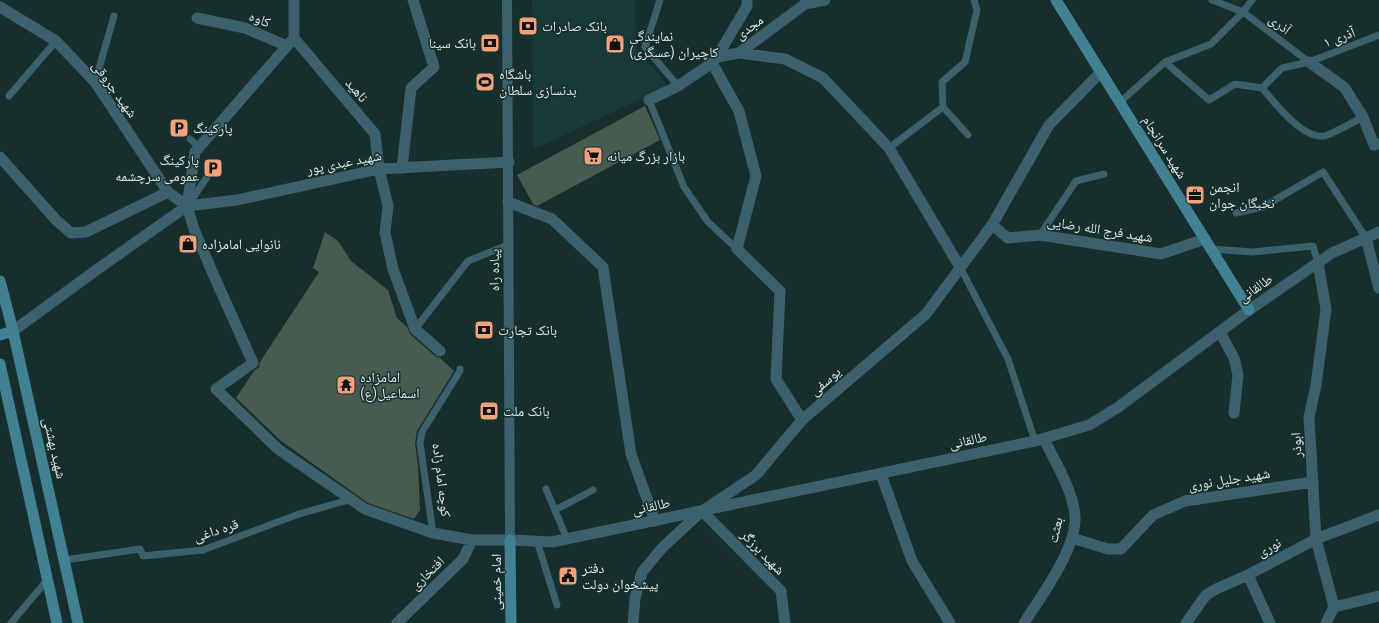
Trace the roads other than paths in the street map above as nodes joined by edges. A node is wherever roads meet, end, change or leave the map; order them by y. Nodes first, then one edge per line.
1 (294, 0) edge
2 (507, 0) edge
3 (660, 0) edge
4 (747, 0) edge
5 (825, 0) edge
6 (974, 0) edge
7 (1056, 0) edge
8 (1212, 0) edge
9 (1252, 0) edge
10 (0, 7) edge
11 (416, 7) edge
12 (1242, 12) junction
13 (114, 16) dead end
14 (197, 18) dead end
15 (1379, 35) edge
16 (56, 41) junction
17 (290, 42) junction
18 (739, 53) junction
19 (714, 60) junction
20 (1165, 62) junction
21 (1309, 62) junction
22 (1101, 72) junction
23 (95, 82) junction
24 (678, 86) junction
25 (1262, 88) junction
26 (9, 96) dead end
27 (649, 100) joint
28 (1120, 102) junction
29 (943, 107) junction
30 (1363, 117) junction
31 (968, 135) dead end
32 (190, 139) dead end
33 (1379, 144) edge
34 (199, 148) junction
35 (889, 148) junction
36 (0, 157) edge
37 (509, 162) junction
38 (213, 168) dead end
39 (402, 168) junction
40 (379, 169) junction
41 (1104, 174) dead end
42 (168, 192) junction
43 (508, 202) junction
44 (187, 206) junction
45 (1236, 212) dead end
46 (992, 226) junction
47 (1379, 232) edge
48 (1040, 235) junction
49 (1366, 238) junction
50 (1205, 239) junction
51 (508, 245) junction
52 (737, 249) junction
53 (1211, 249) junction
54 (1318, 263) junction
55 (960, 267) junction
56 (0, 281) edge
57 (1379, 288) edge
58 (1249, 310) junction
59 (415, 329) junction
60 (13, 331) junction
61 (1220, 332) junction
62 (0, 334) edge
63 (440, 351) dead end
64 (0, 364) edge
65 (460, 369) dead end
66 (1234, 413) dead end
67 (802, 420) junction
68 (1040, 440) junction
69 (881, 474) junction
70 (1313, 482) junction
71 (546, 489) dead end
72 (593, 490) dead end
73 (352, 499) junction
74 (555, 510) junction
75 (702, 511) junction
76 (1379, 515) edge
77 (654, 521) junction
78 (433, 533) junction
79 (1072, 538) junction
80 (567, 539) junction
81 (1316, 539) junction
82 (472, 540) junction
83 (510, 540) junction
84 (537, 541) junction
85 (65, 560) junction
86 (1248, 575) junction
87 (48, 580) junction
88 (1379, 596) edge
89 (557, 605) dead end
90 (1334, 608) junction
91 (11, 623) edge
92 (57, 623) edge
93 (78, 623) edge
94 (397, 623) edge
95 (511, 623) edge
96 (633, 623) edge
97 (785, 623) edge
98 (950, 623) edge
99 (1024, 623) edge
100 (1186, 623) edge
101 (1270, 623) edge
102 (1326, 623) edge

1 - 17 street
2 - 37 street, پیاده راه
3 - 24 lane
4 - 19 street
5 - 18 street, مجدی
6 - 29 lane
7 - 22 main road, شهید سرانجام
8 - 12 lane, آذری
9 - 12 lane
10 - 16 street, شهید جروقی
11 - 39 street
12 - 20 lane
12 - 21 lane, آذری
13 - 23 lane
14 - 17 street, کاوه
15 - 21 lane, آذری ۱
16 - 23 street, شهید جروقی
16 - 26 lane
17 - 34 street
17 - 40 street, ناهید
18 - 19 street, مجدی
18 - 35 street
19 - 24 street, مجدی
19 - 52 street
20 - 25 lane
20 - 28 lane
21 - 25 lane, آذری ۱
21 - 30 street
22 - 28 main road, شهید سرانجام
22 - 46 street, یوسفی
23 - 42 street, شهید جروقی
24 - 27 street, مجدی
25 - 30 lane
27 - 52 lane
28 - 50 main road, شهید سرانجام
29 - 31 lane
29 - 35 lane
30 - 33 street
32 - 34 lane
34 - 44 street
35 - 55 street
36 - 42 street
37 - 39 street, شهید عبدی پور
37 - 43 street, پیاده راه
38 - 44 lane
39 - 40 street, شهید عبدی پور
40 - 44 street, شهید عبدی پور
40 - 59 street
41 - 48 lane
42 - 44 street
43 - 51 street, پیاده راه
43 - 77 street
44 - 60 street
44 - 73 street, طالقانی
45 - 49 lane
46 - 48 street, شهید فرج الله رضایی
46 - 55 street, یوسفی
47 - 49 street, طالقانی
48 - 50 street, شهید فرج الله رضایی
49 - 54 street, طالقانی
49 - 57 street
50 - 53 main road, شهید سرانجام
51 - 59 lane
51 - 83 street, پیاده راه
52 - 67 street
53 - 54 lane
53 - 58 main road, شهید سرانجام
54 - 58 street, طالقانی
54 - 70 street, ابوذر
55 - 67 street, یوسفی
55 - 68 lane
56 - 60 main road, شهید بهشتی
58 - 61 street, طالقانی
59 - 63 street
60 - 62 main road
60 - 85 main road, شهید بهشتی
61 - 66 street
61 - 68 street, طالقانی
64 - 87 main road
65 - 78 lane, کوچه امام زاده
67 - 75 street, یوسفی
68 - 69 street, طالقانی
68 - 79 street, بعثت
69 - 75 street, طالقانی
69 - 98 street
70 - 79 street, شهید جلیل نوری
70 - 81 street, ابوذر
71 - 74 lane
72 - 74 lane
73 - 78 street, طالقانی
73 - 85 lane, قره داغی
74 - 80 lane
75 - 77 street, طالقانی
75 - 96 street
75 - 97 street, شهید برزگر
76 - 81 street, نوری
77 - 80 street, طالقانی
78 - 82 street, طالقانی
79 - 99 street, بعثت
80 - 84 street, طالقانی
81 - 86 street, نوری
81 - 90 street, ابوذر
82 - 83 street, طالقانی
82 - 94 street, افتخاری
83 - 84 street, طالقانی
83 - 95 main road, امام خمینی
84 - 89 lane
85 - 93 main road, شهید بهشتی
86 - 100 street, نوری
86 - 101 street
87 - 91 lane
87 - 92 main road
88 - 90 street
90 - 102 street

